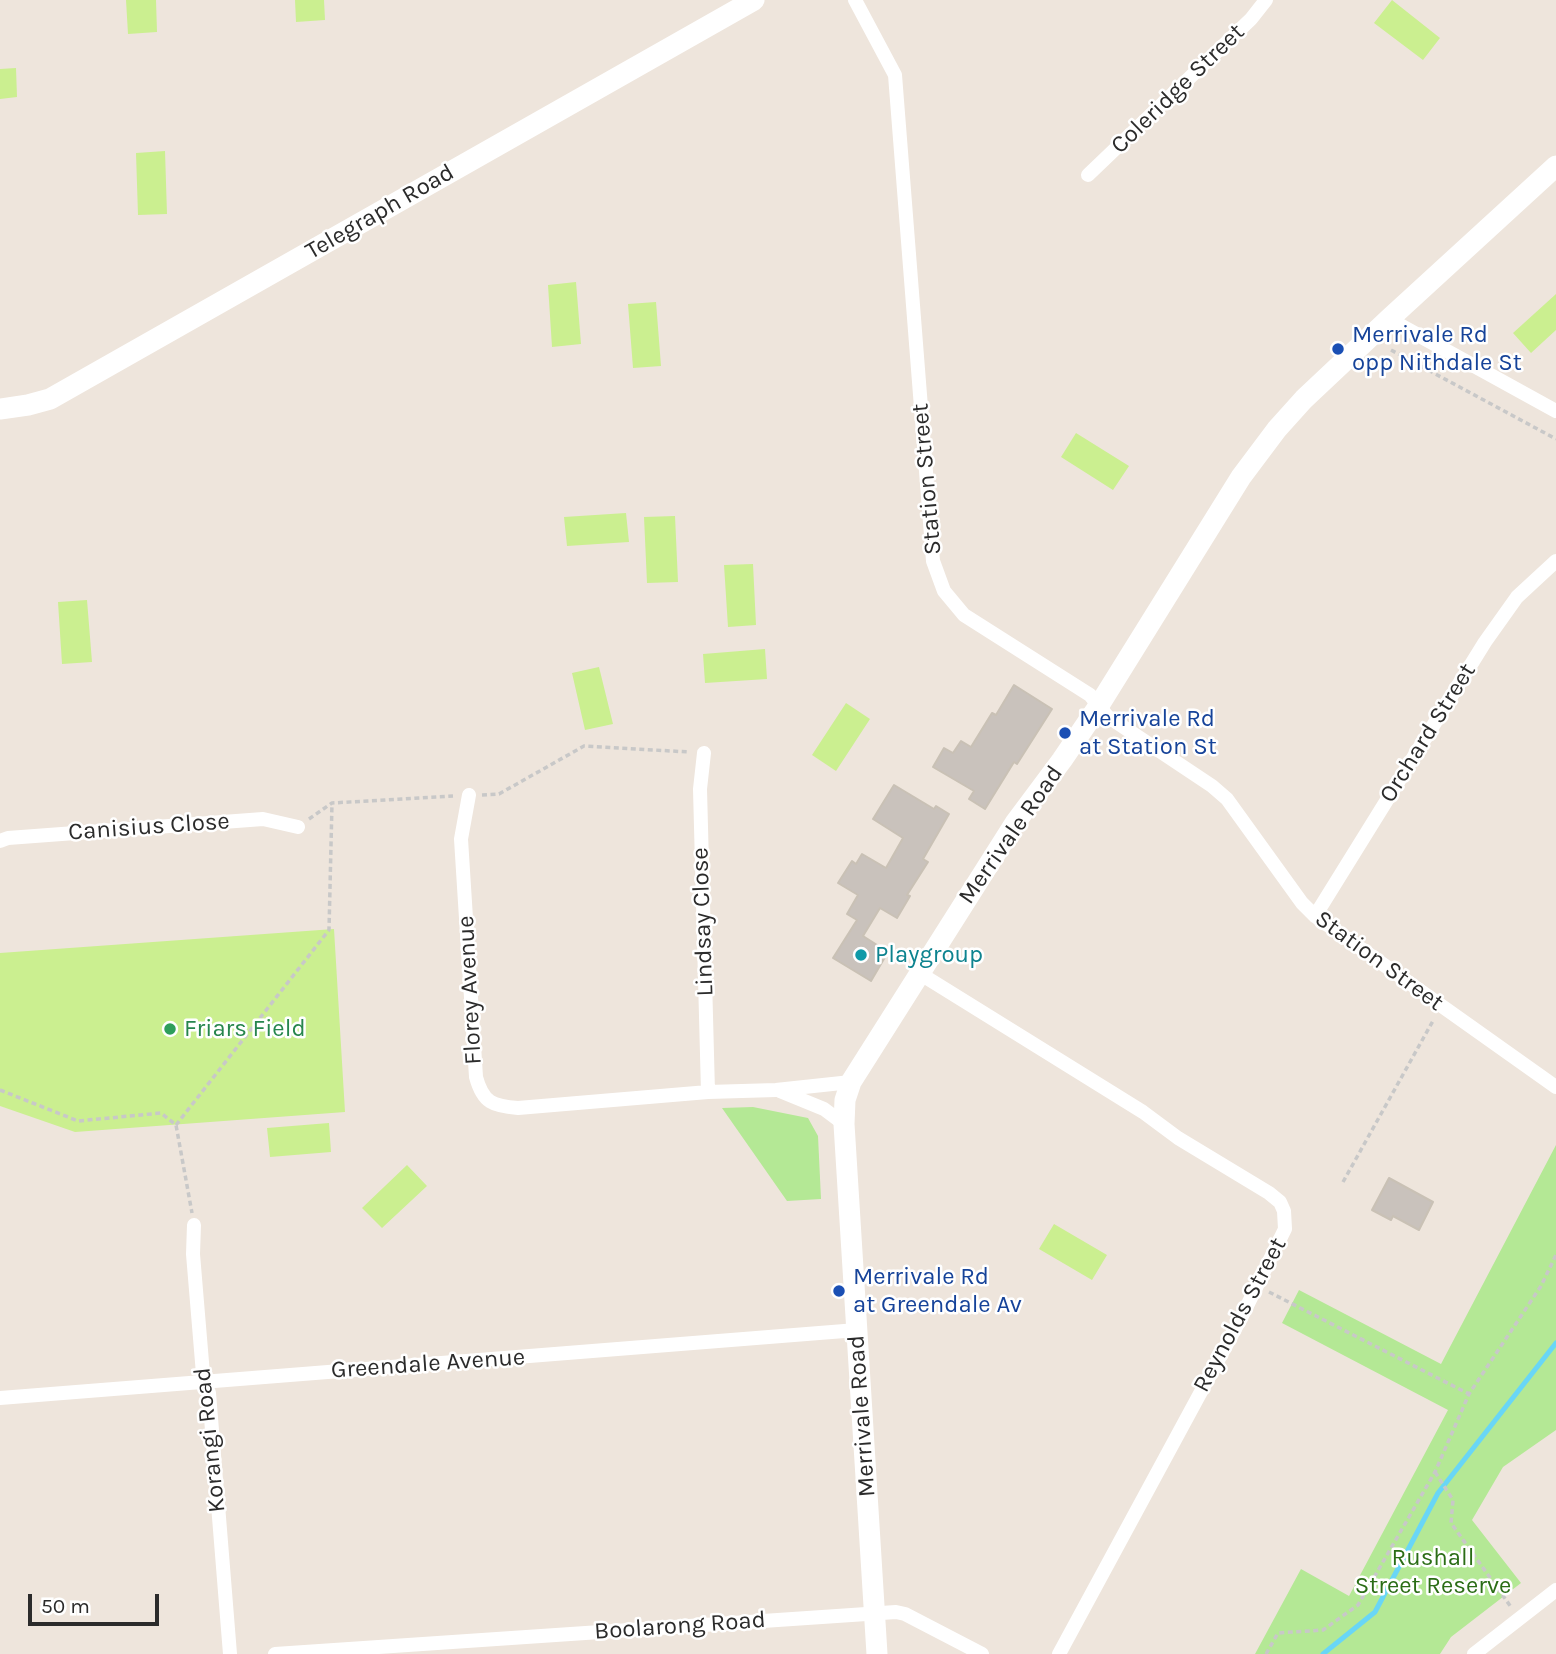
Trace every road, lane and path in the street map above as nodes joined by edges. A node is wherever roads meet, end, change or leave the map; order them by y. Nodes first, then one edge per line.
1 (753, 0) edge
2 (855, 0) edge
3 (1266, 0) edge
4 (1556, 166) edge
5 (1088, 175) dead end
6 (1389, 319) junction
7 (1391, 350) dead end
8 (0, 409) edge
9 (1556, 411) edge
10 (1556, 439) edge
11 (1556, 561) edge
12 (1098, 707) junction
13 (704, 753) joint
14 (468, 796) junction
15 (332, 803) junction
16 (299, 827) joint
17 (0, 841) edge
18 (1315, 916) junction
19 (919, 973) junction
20 (1441, 1006) junction
21 (1554, 1081) edge
22 (851, 1082) junction
23 (0, 1090) edge
24 (776, 1090) junction
25 (708, 1092) junction
26 (844, 1124) junction
27 (176, 1125) junction
28 (1343, 1182) dead end
29 (194, 1225) joint
30 (1556, 1255) edge
31 (1257, 1286) junction
32 (857, 1330) junction
33 (205, 1382) junction
34 (1469, 1394) junction
35 (0, 1398) edge
36 (1436, 1472) junction
37 (1556, 1590) edge
38 (875, 1613) junction
39 (1519, 1618) junction
40 (230, 1654) edge
41 (275, 1654) edge
42 (877, 1654) edge
43 (982, 1654) edge
44 (1059, 1654) edge
45 (1266, 1654) edge
46 (1474, 1654) edge

1 - 8 street, Telegraph Road
2 - 12 street, Station Street
3 - 5 street, Coleridge Street
4 - 6 street, Merrivale Road
6 - 9 street
6 - 12 street, Merrivale Road
7 - 10 path
11 - 18 street, Orchard Street
12 - 18 street, Station Street
12 - 19 street, Merrivale Road
13 - 14 path
13 - 25 street, Lindsay Close
14 - 15 path
14 - 25 street, Florey Avenue
15 - 16 path
15 - 27 path
16 - 17 street, Canisius Close
18 - 20 street, Station Street
19 - 22 street, Merrivale Road
19 - 31 street, Reynolds Street
20 - 21 street, Station Street
20 - 28 path
22 - 24 street, Florey Avenue
22 - 26 street, Merrivale Road
23 - 27 path
24 - 25 street, Florey Avenue
24 - 26 street, Florey Avenue
26 - 32 street, Merrivale Road
27 - 29 path
29 - 33 street, Korangi Road
30 - 34 path
31 - 34 path
31 - 44 street, Reynolds Street
32 - 33 street, Greendale Avenue
32 - 38 street, Merrivale Road
33 - 35 street, Greendale Avenue
33 - 40 street, Korangi Road
34 - 36 path
36 - 39 path
36 - 45 path
37 - 39 street
38 - 41 street, Boolarong Road
38 - 42 street, Merrivale Road
38 - 43 street, Boolarong Road
39 - 46 street

